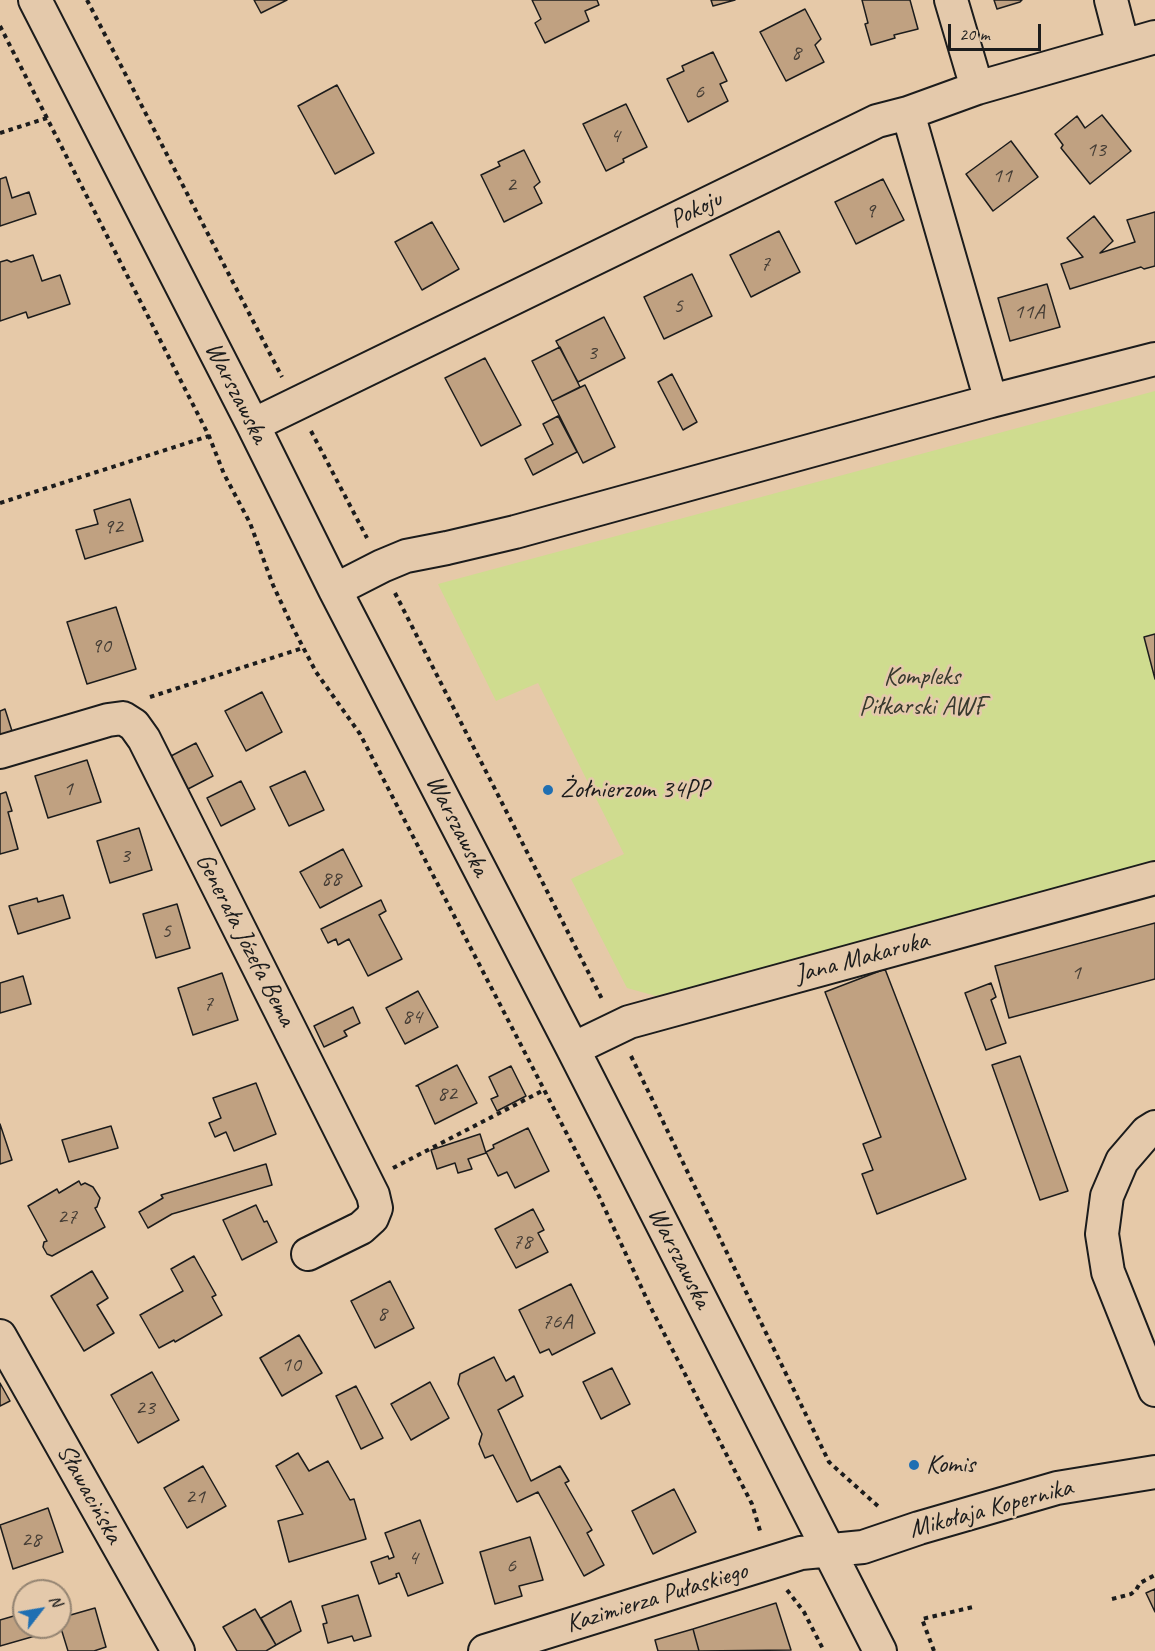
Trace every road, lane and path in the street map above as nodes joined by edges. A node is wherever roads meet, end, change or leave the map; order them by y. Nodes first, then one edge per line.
1 (35, 0) edge
2 (87, 0) edge
3 (951, 0) edge
4 (1111, 0) edge
5 (0, 26) edge
6 (1155, 37) edge
7 (1123, 46) junction
8 (977, 88) junction
9 (908, 113) junction
10 (47, 118) junction
11 (0, 133) edge
12 (1155, 359) edge
13 (992, 401) junction
14 (296, 404) junction
15 (253, 425) junction
16 (209, 436) junction
17 (0, 503) edge
18 (382, 566) junction
19 (335, 590) junction
20 (303, 648) junction
21 (123, 718) junction
22 (0, 752) edge
23 (1155, 878) edge
24 (617, 1028) junction
25 (573, 1049) junction
26 (544, 1090) junction
27 (1155, 1127) edge
28 (367, 1182) junction
29 (308, 1254) dead end
30 (0, 1336) edge
31 (1155, 1390) edge
32 (1155, 1472) edge
33 (887, 1514) dead end
34 (761, 1535) dead end
35 (829, 1550) junction
36 (1155, 1575) edge
37 (783, 1585) dead end
38 (1112, 1599) dead end
39 (973, 1606) dead end
40 (178, 1651) edge
41 (485, 1651) edge
42 (824, 1651) edge
43 (880, 1651) edge
44 (934, 1651) edge

1 - 15 street, Warszawska
2 - 14 path
3 - 8 street
4 - 7 street
5 - 10 path
6 - 7 street, Pokoju
7 - 8 street, Pokoju
8 - 9 street, Pokoju
9 - 13 street
9 - 14 street, Pokoju
10 - 11 path
10 - 16 path
12 - 13 street
13 - 18 street
14 - 15 street, Pokoju
14 - 18 path
15 - 19 street, Warszawska
16 - 17 path
16 - 20 path
18 - 19 street
18 - 24 path
19 - 25 street, Warszawska
20 - 21 path
20 - 26 path
21 - 22 street
21 - 28 street, Generała Józefa Bema
23 - 24 street, Jana Makaruka
24 - 25 street, Jana Makaruka
24 - 33 path
25 - 35 street, Warszawska
26 - 28 path
26 - 34 path
27 - 31 street
28 - 29 street, Generała Józefa Bema
30 - 40 street, Sławacińska
32 - 35 street, Mikołaja Kopernika
35 - 41 street, Kazimierza Pułaskiego
35 - 43 street, Warszawska
36 - 38 path
37 - 42 path
39 - 44 path

